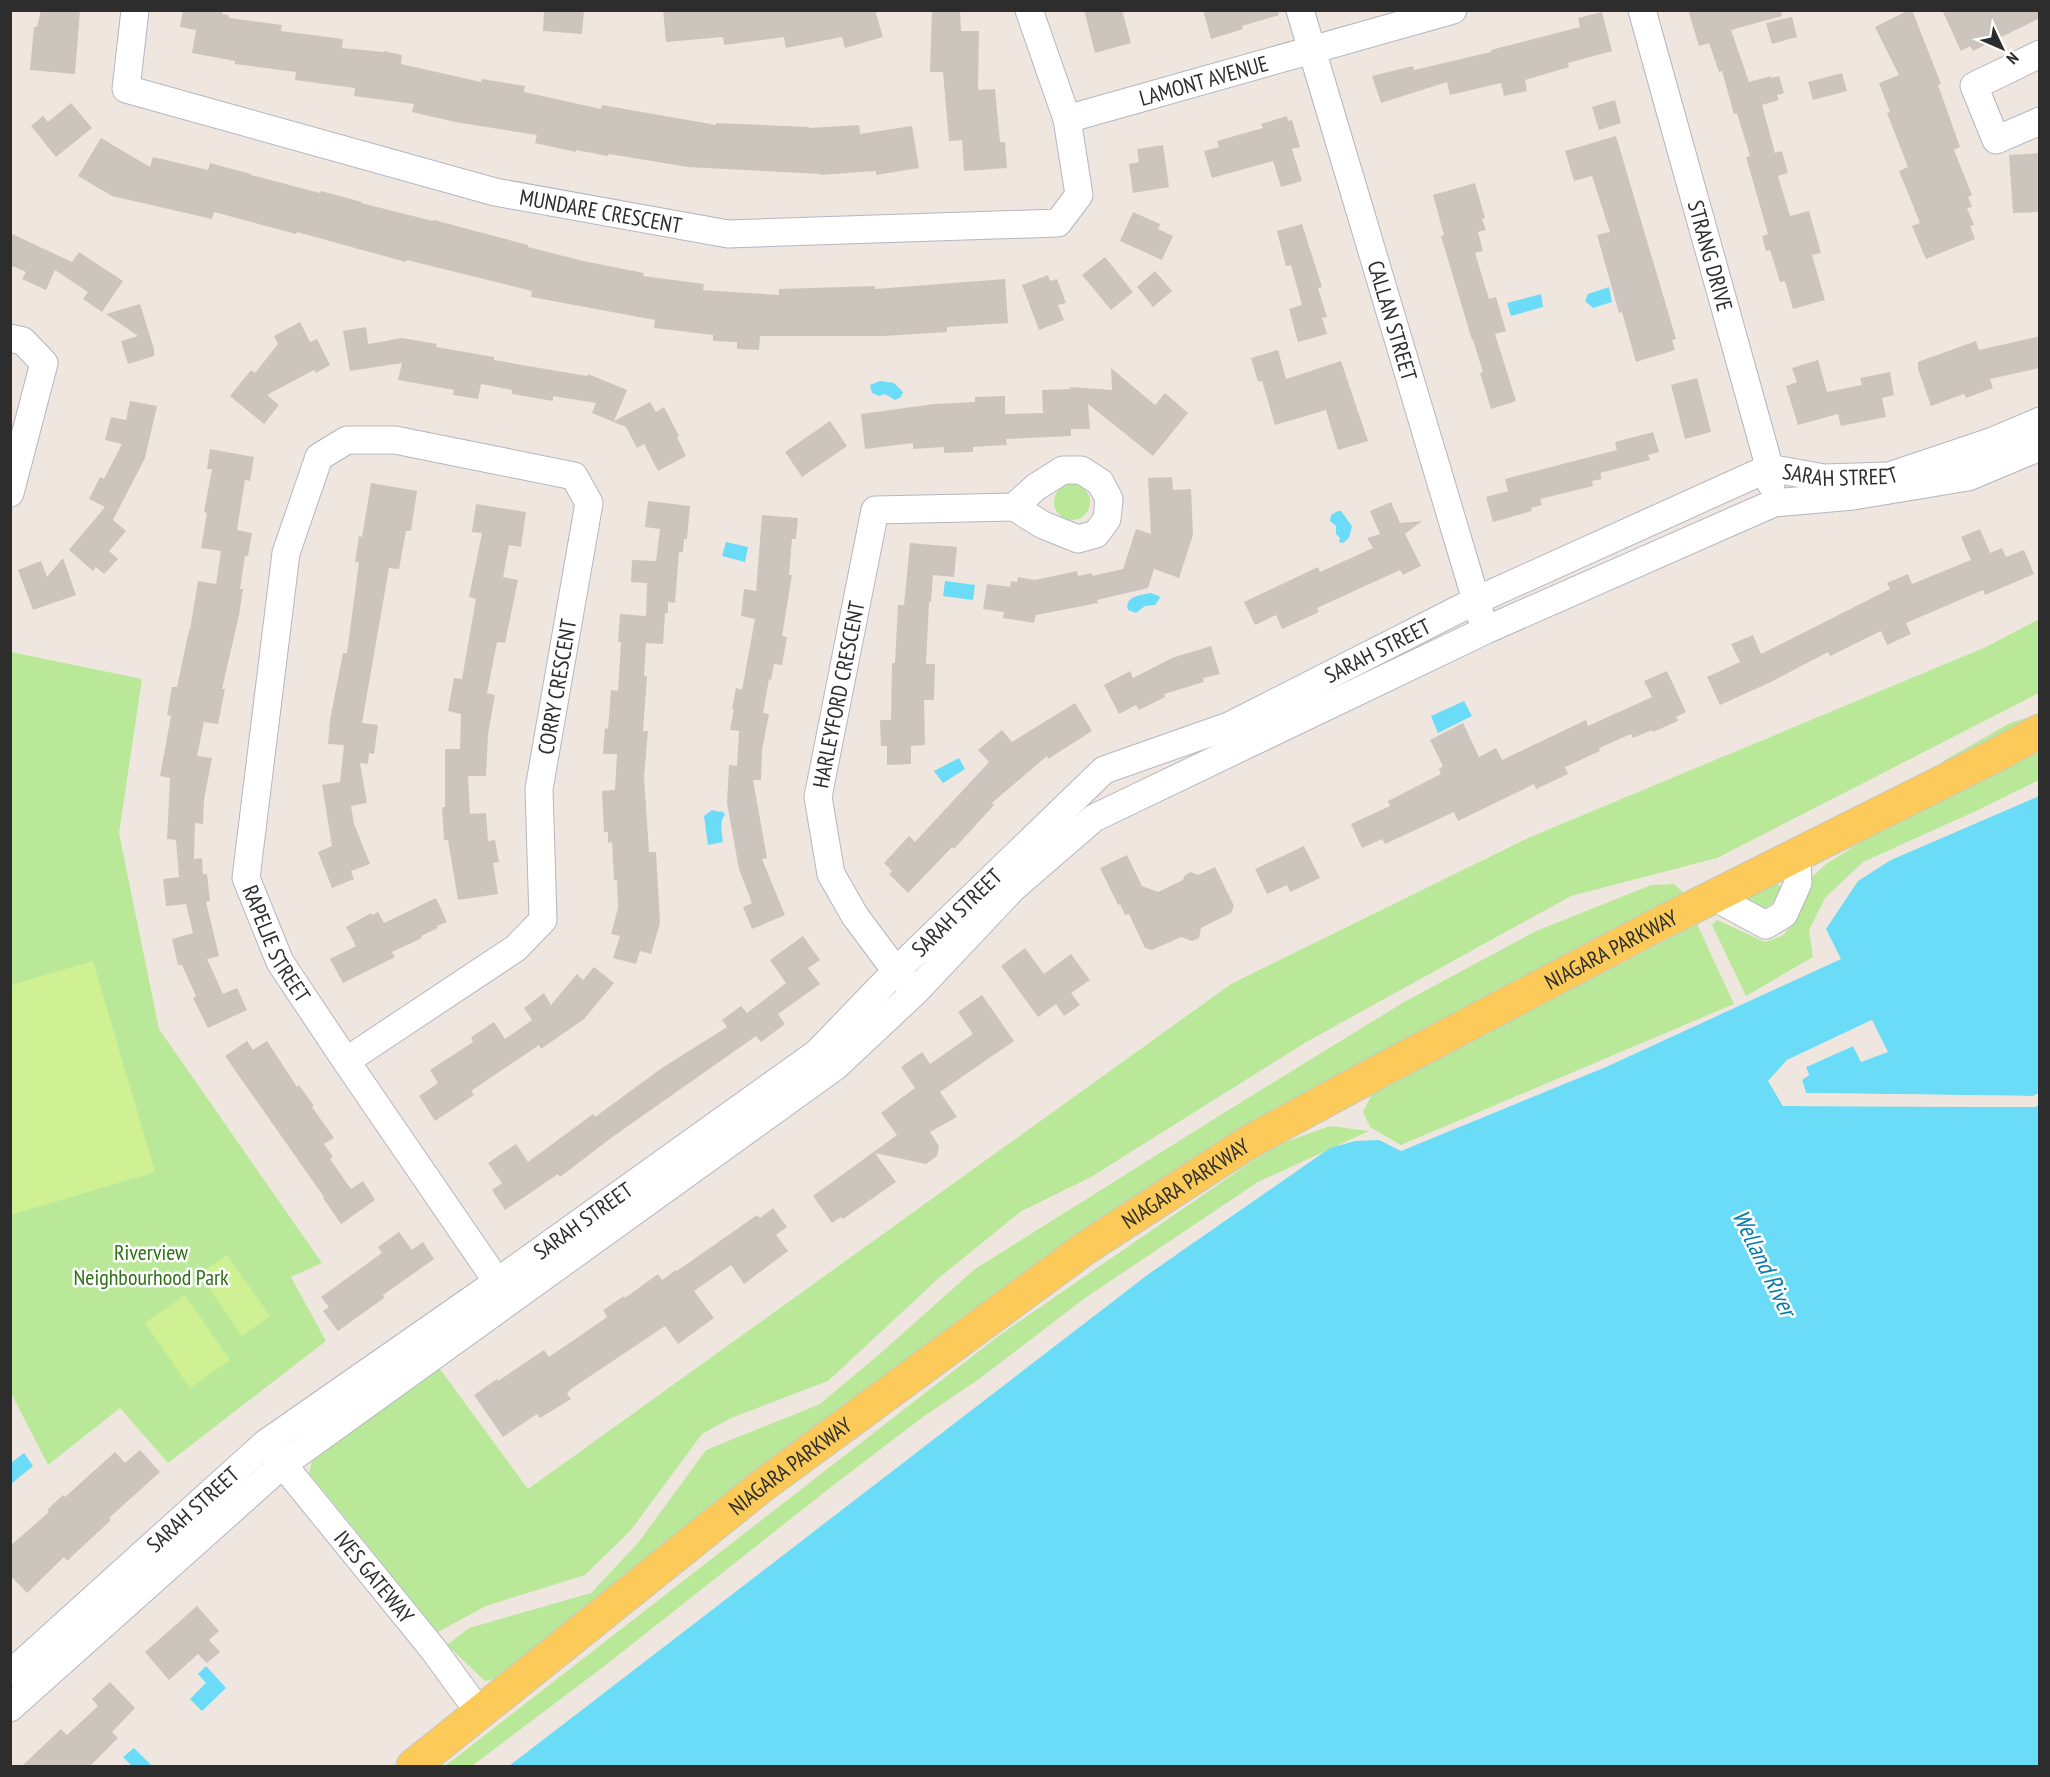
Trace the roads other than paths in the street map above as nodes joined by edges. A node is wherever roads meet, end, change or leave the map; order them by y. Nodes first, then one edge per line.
1 (135, 10) edge
2 (1029, 10) edge
3 (1300, 10) edge
4 (1453, 10) edge
5 (1642, 10) edge
6 (1311, 49) junction
7 (2040, 54) edge
8 (1067, 119) junction
9 (2040, 121) edge
10 (10, 338) edge
11 (2040, 421) edge
12 (2040, 447) edge
13 (319, 457) joint
14 (1769, 468) junction
15 (10, 493) edge
16 (1774, 503) junction
17 (1014, 507) dead end
18 (1475, 601) junction
19 (1486, 630) junction
20 (2040, 731) edge
21 (1234, 736) junction
22 (1797, 856) junction
23 (1714, 897) junction
24 (896, 971) junction
25 (916, 991) junction
26 (346, 1061) junction
27 (504, 1291) junction
28 (266, 1443) junction
29 (282, 1465) junction
30 (20, 1668) edge
31 (10, 1708) edge
32 (479, 1712) junction
33 (413, 1767) edge

1 - 8 street, MUNDARE CRESCENT
2 - 8 street
3 - 6 street, CALLAN STREET
4 - 6 street, LAMONT AVENUE
5 - 14 street, STRANG DRIVE
6 - 8 street, LAMONT AVENUE
6 - 18 street, CALLAN STREET
7 - 9 street
10 - 15 street
11 - 14 street, SARAH STREET
12 - 16 street, SARAH STREET
13 - 26 street, RAPELJE STREET
13 - 26 street, CORRY CRESCENT
14 - 16 street, STRANG DRIVE
14 - 18 street, SARAH STREET
16 - 19 street, SARAH STREET
17 - 24 street, HARLEYFORD CRESCENT
18 - 19 street, CALLAN STREET
18 - 21 street, SARAH STREET
19 - 21 street, SARAH STREET
20 - 22 main road, NIAGARA PARKWAY
21 - 24 street, SARAH STREET
21 - 25 street, SARAH STREET
22 - 23 main road, NIAGARA PARKWAY
22 - 23 street
23 - 32 main road, NIAGARA PARKWAY
24 - 25 street, HARLEYFORD CRESCENT
24 - 27 street, SARAH STREET
25 - 27 street, SARAH STREET
26 - 27 street, RAPELJE STREET
27 - 28 street, SARAH STREET
27 - 29 street, SARAH STREET
28 - 29 street, IVES GATEWAY
28 - 30 street, SARAH STREET
29 - 30 street, SARAH STREET
29 - 32 street, IVES GATEWAY
30 - 31 street, SARAH STREET
32 - 33 main road, NIAGARA PARKWAY

